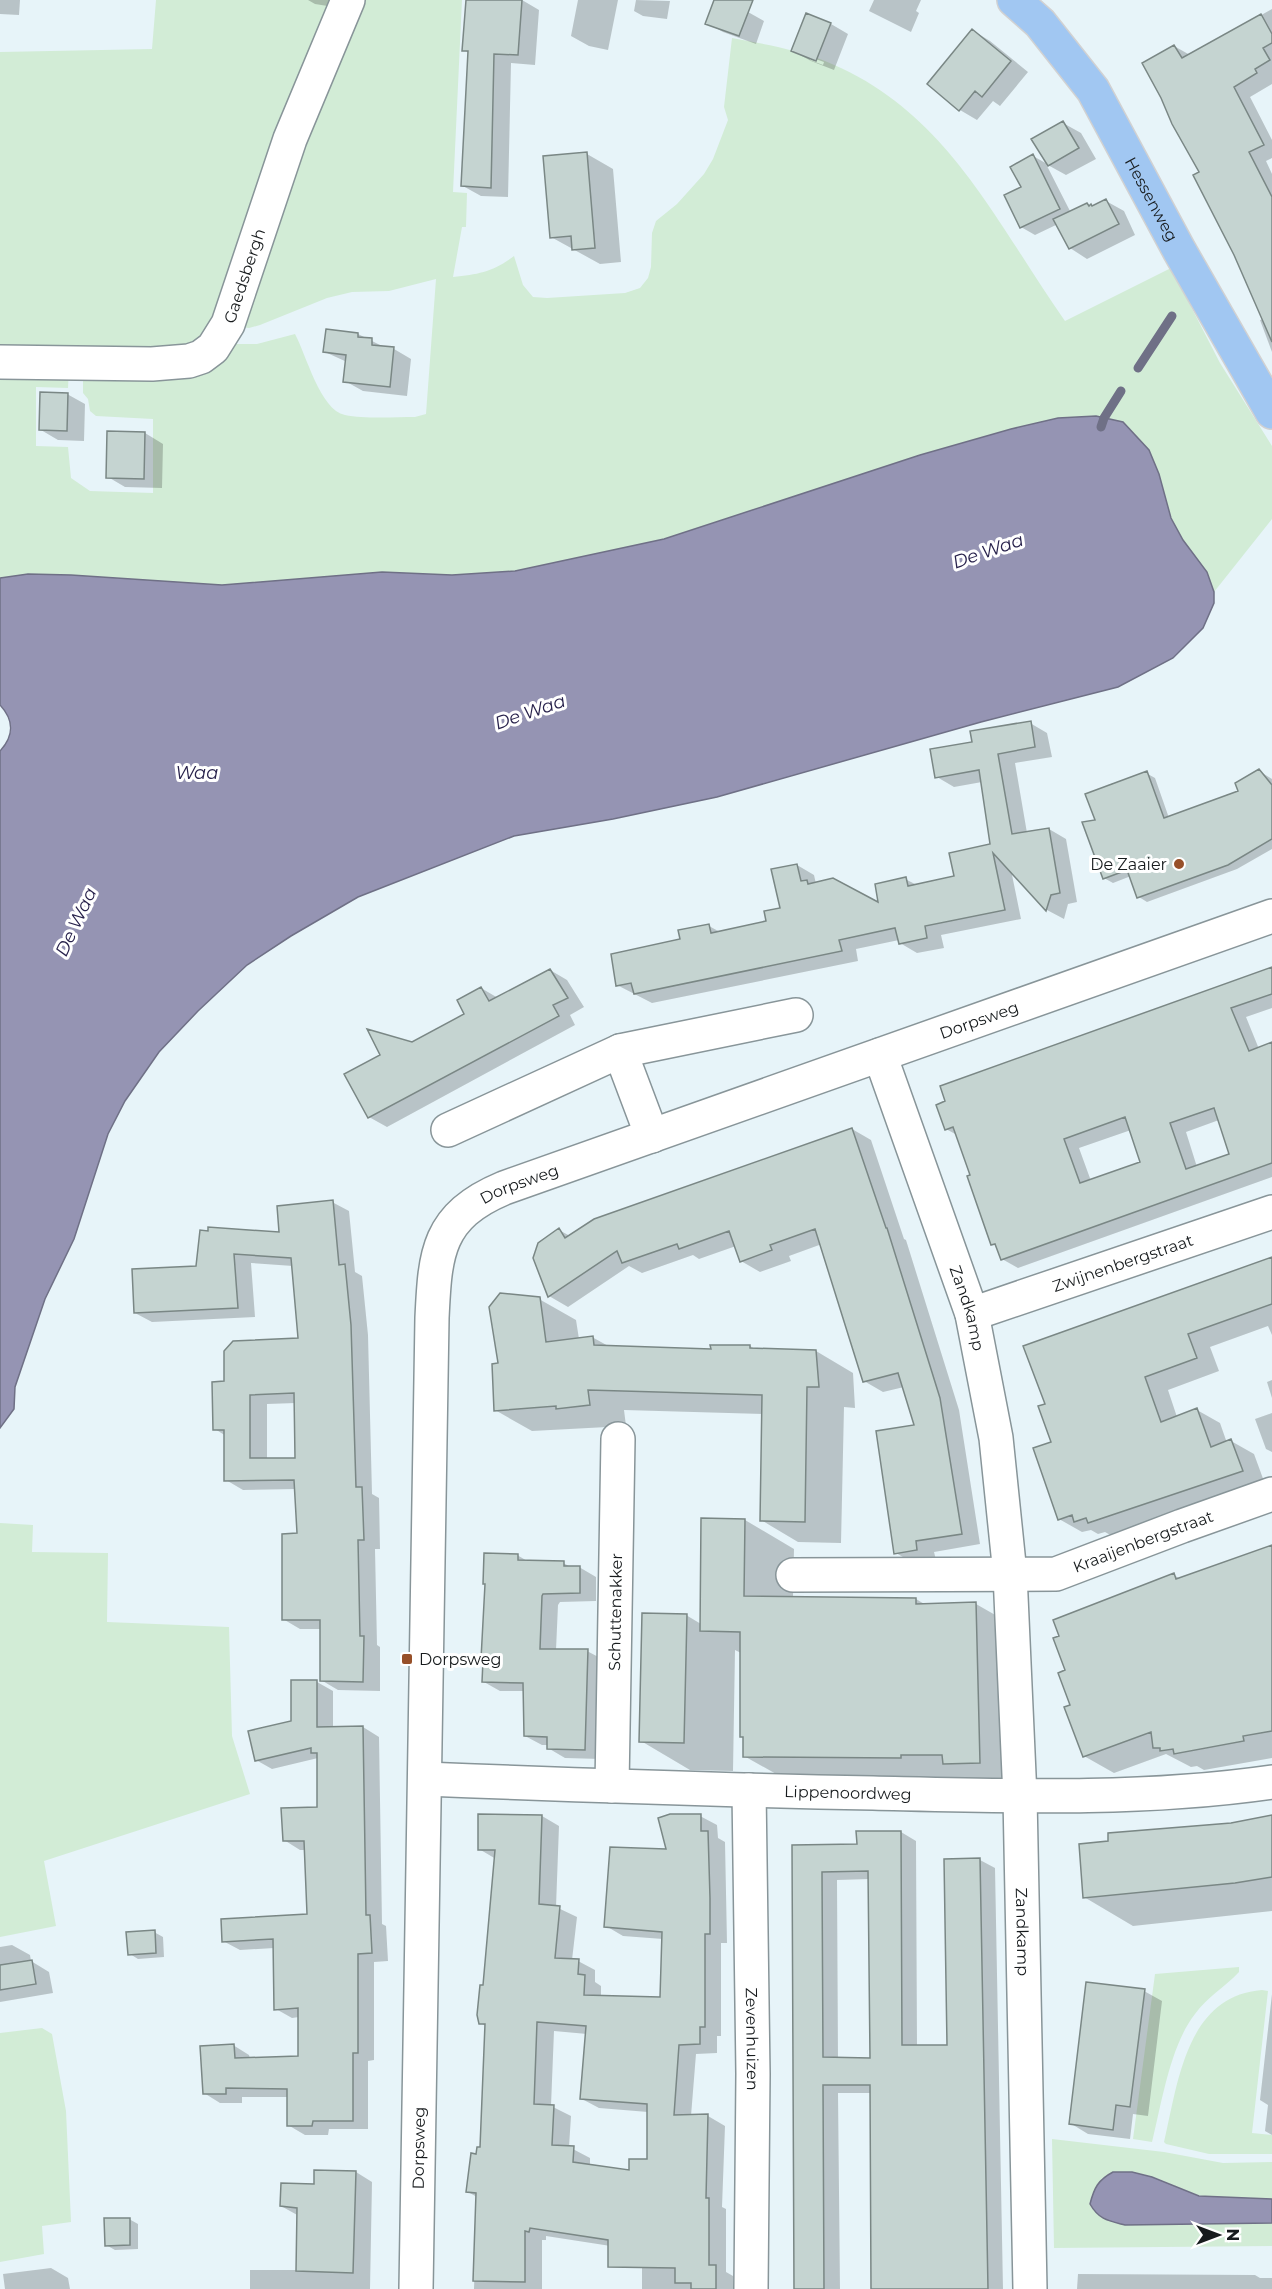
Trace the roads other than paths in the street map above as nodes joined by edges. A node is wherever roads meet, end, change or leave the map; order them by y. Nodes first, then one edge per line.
1 (348, 0) edge
2 (1014, 0) edge
3 (0, 362) edge
4 (1272, 412) edge
5 (1272, 916) edge
6 (796, 1015) dead end
7 (620, 1050) junction
8 (880, 1055) junction
9 (448, 1130) dead end
10 (652, 1136) junction
11 (1272, 1212) edge
12 (972, 1314) junction
13 (618, 1439) dead end
14 (1272, 1494) edge
15 (1010, 1574) junction
16 (794, 1575) dead end
17 (425, 1779) junction
18 (1272, 1782) edge
19 (612, 1786) junction
20 (749, 1790) junction
21 (1020, 1797) junction
22 (416, 2289) edge
23 (751, 2289) edge
24 (1029, 2289) edge

1 - 3 street, Gaedsbergh
2 - 4 main road, Hessenweg
5 - 8 street, Dorpsweg
6 - 7 street
7 - 9 street
7 - 10 street
8 - 10 street, Dorpsweg
8 - 12 street, Zandkamp
10 - 17 street, Dorpsweg
11 - 12 street, Zwijnenbergstraat
12 - 15 street, Zandkamp
13 - 19 street, Schuttenakker
14 - 15 street, Kraaijenbergstraat
15 - 16 street
15 - 21 street, Zandkamp
17 - 19 street, Lippenoordweg
17 - 22 street, Dorpsweg
18 - 21 street, Lippenoordweg
19 - 20 street, Lippenoordweg
20 - 21 street, Lippenoordweg
20 - 23 street, Zevenhuizen
21 - 24 street, Zandkamp

